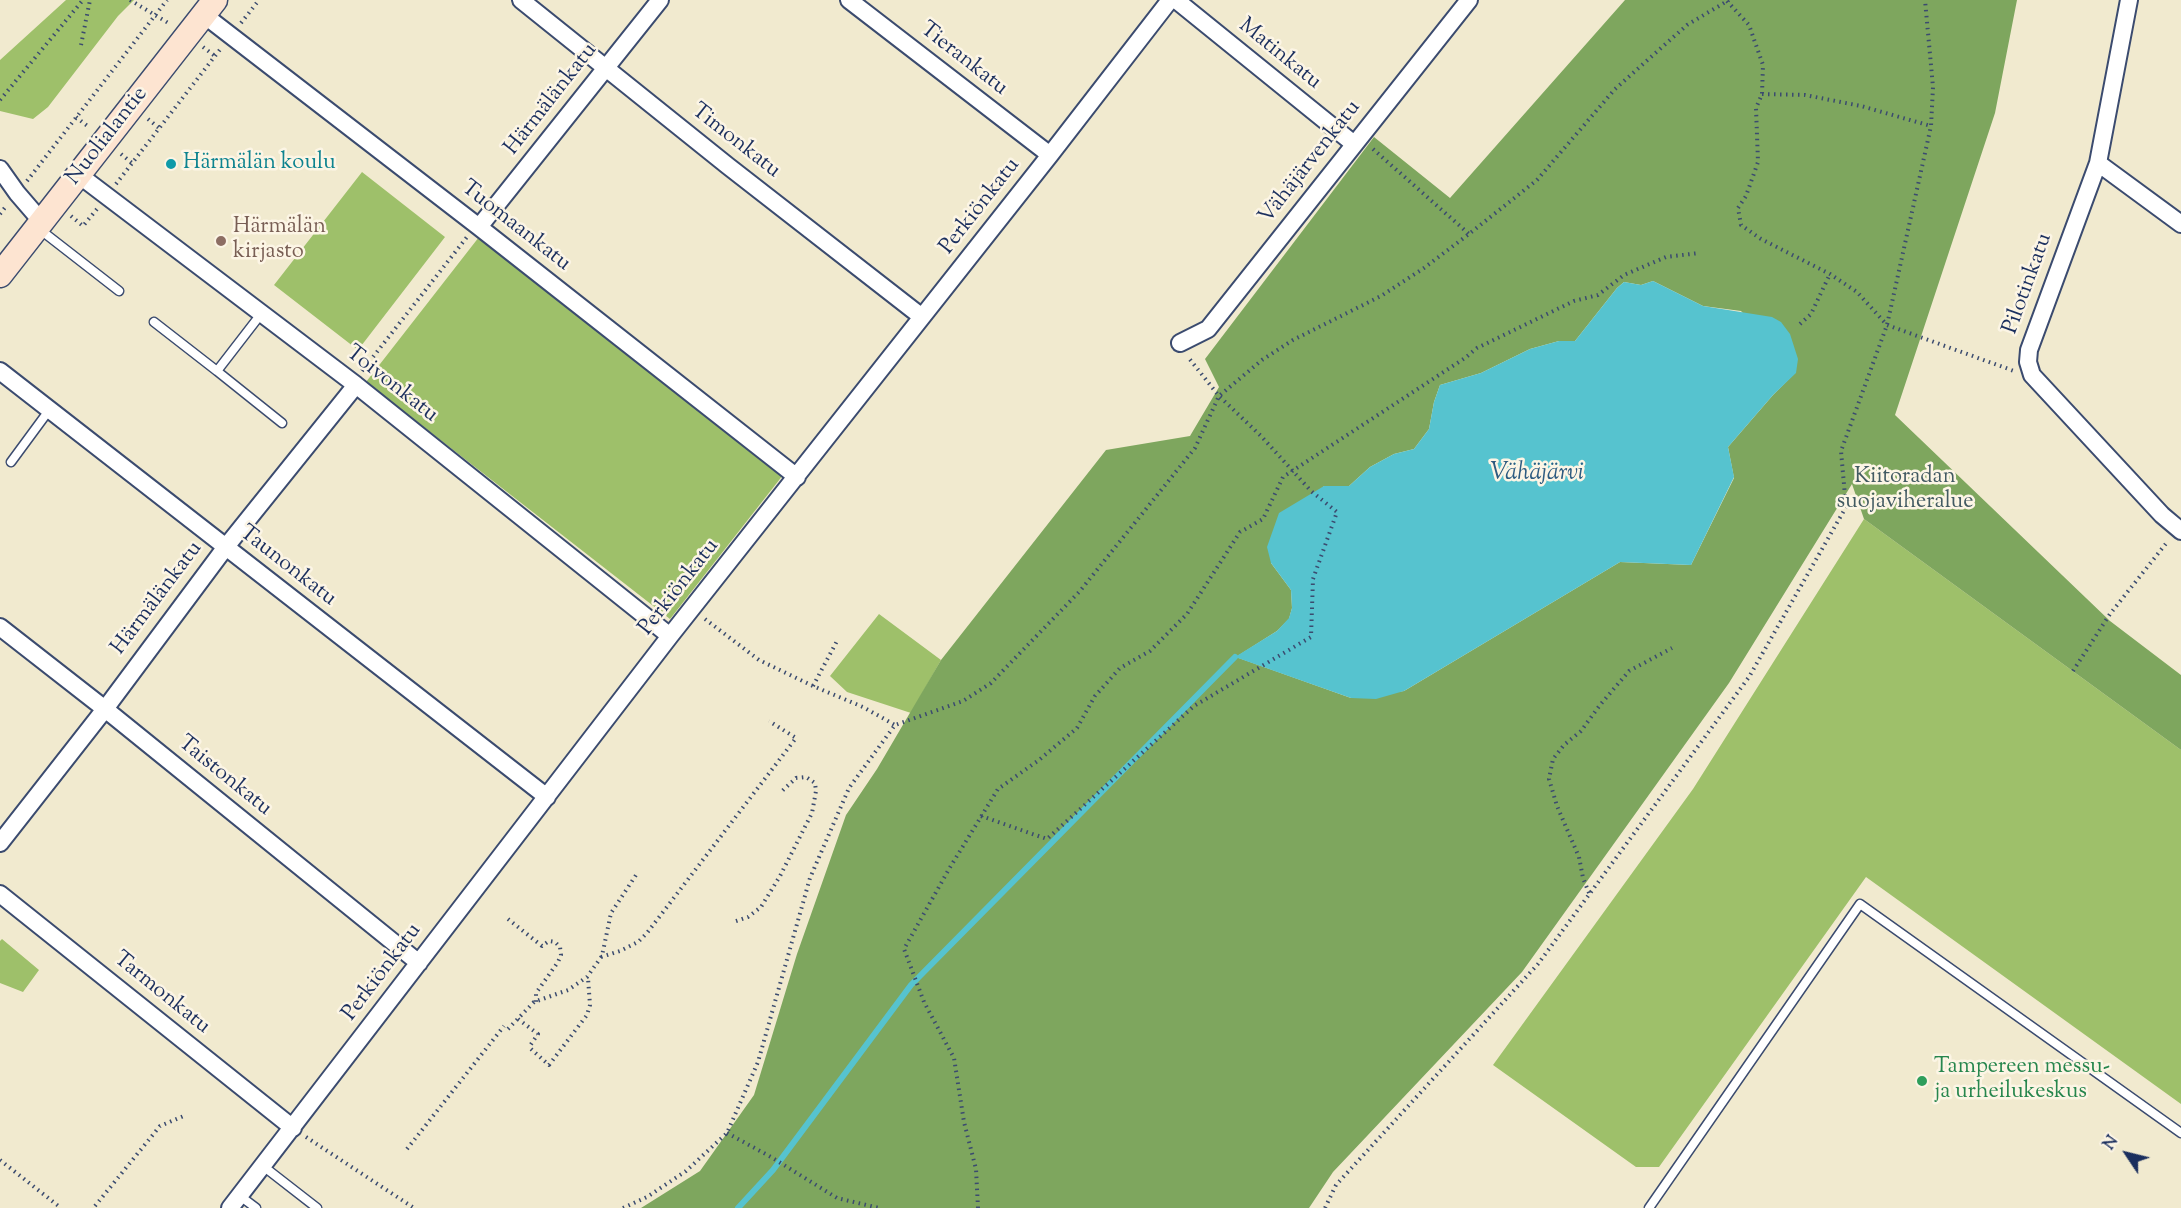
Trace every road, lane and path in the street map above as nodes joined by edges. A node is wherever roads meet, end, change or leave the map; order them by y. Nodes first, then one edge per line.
1 (83, 0) edge
2 (90, 0) edge
3 (130, 0) edge
4 (167, 0) edge
5 (260, 0) edge
6 (521, 0) edge
7 (660, 0) edge
8 (849, 0) edge
9 (1170, 0) edge
10 (1176, 0) edge
11 (1469, 0) edge
12 (1728, 0) edge
13 (1925, 0) edge
14 (2129, 0) edge
15 (210, 7) edge
16 (156, 14) junction
17 (231, 36) junction
18 (81, 45) dead end
19 (606, 68) junction
20 (1762, 94) junction
21 (0, 100) edge
22 (145, 117) dead end
23 (1931, 126) junction
24 (159, 128) junction
25 (1357, 140) junction
26 (1050, 155) junction
27 (2098, 163) junction
28 (0, 169) edge
29 (79, 176) junction
30 (17, 193) junction
31 (106, 197) junction
32 (0, 214) edge
33 (2181, 224) edge
34 (40, 225) junction
35 (83, 226) dead end
36 (479, 227) junction
37 (1469, 234) junction
38 (1699, 253) dead end
39 (1830, 274) junction
40 (0, 275) edge
41 (119, 291) dead end
42 (261, 314) junction
43 (922, 317) junction
44 (154, 322) dead end
45 (1800, 324) dead end
46 (1887, 325) junction
47 (1180, 343) joint
48 (0, 371) edge
49 (217, 371) junction
50 (2032, 375) junction
51 (356, 385) junction
52 (1219, 396) junction
53 (50, 409) junction
54 (282, 423) dead end
55 (11, 462) dead end
56 (1293, 470) junction
57 (797, 477) junction
58 (2178, 531) edge
59 (225, 548) junction
60 (691, 609) junction
61 (0, 627) edge
62 (670, 636) junction
63 (837, 641) dead end
64 (1672, 648) dead end
65 (2073, 671) dead end
66 (813, 686) junction
67 (105, 709) junction
68 (769, 721) dead end
69 (895, 725) junction
70 (781, 792) dead end
71 (547, 797) junction
72 (981, 816) junction
73 (0, 843) edge
74 (638, 872) dead end
75 (0, 894) edge
76 (1590, 894) junction
77 (508, 919) dead end
78 (736, 921) dead end
79 (601, 957) junction
80 (419, 963) junction
81 (587, 978) junction
82 (536, 1002) junction
83 (518, 1019) junction
84 (186, 1115) dead end
85 (293, 1128) junction
86 (727, 1133) junction
87 (2181, 1133) edge
88 (407, 1149) dead end
89 (0, 1160) edge
90 (263, 1166) junction
91 (235, 1202) edge
92 (95, 1206) dead end
93 (61, 1208) edge
94 (256, 1208) edge
95 (317, 1208) edge
96 (414, 1208) edge
97 (623, 1208) edge
98 (879, 1208) edge
99 (978, 1208) edge
100 (1325, 1208) edge
101 (1649, 1208) edge

1 - 21 path
2 - 18 path
3 - 16 path
4 - 16 path
5 - 17 path
6 - 19 street, Timonkatu
7 - 19 street, Härmälänkatu
8 - 26 street, Tierankatu
9 - 26 street, Perkiönkatu
10 - 25 street, Matinkatu
11 - 25 street, Vähäjärvenkatu
12 - 20 path
12 - 37 path
13 - 23 path
14 - 27 street, Pilotinkatu
15 - 17 street, Tuomaankatu
15 - 29 street, Nuolialantie
16 - 30 path
17 - 24 path
17 - 36 street, Tuomaankatu
19 - 36 street, Härmälänkatu
19 - 43 street, Timonkatu
20 - 23 path
20 - 39 path
22 - 24 path
23 - 46 path
24 - 31 path
25 - 37 path
25 - 47 street, Vähäjärvenkatu
26 - 43 street, Perkiönkatu
27 - 33 street
27 - 50 street, Pilotinkatu
28 - 30 street
29 - 31 street, Toivonkatu
29 - 34 street, Nuolialantie
30 - 32 path
30 - 34 street
31 - 35 path
31 - 42 street, Toivonkatu
34 - 40 street, Nuolialantie
34 - 41 lane
36 - 51 path
36 - 57 street, Tuomaankatu
37 - 52 path
38 - 56 path
39 - 45 path
39 - 46 path
42 - 49 lane
42 - 51 street, Toivonkatu
43 - 57 street, Perkiönkatu
44 - 49 lane
46 - 50 path
46 - 76 path
47 - 52 path
48 - 53 street, Taunonkatu
49 - 54 lane
50 - 58 street
51 - 59 street, Härmälänkatu
51 - 62 street, Toivonkatu
52 - 56 path
52 - 69 path
53 - 55 lane
53 - 59 street, Taunonkatu
56 - 72 path
56 - 72 path
57 - 60 street, Perkiönkatu
58 - 65 path
59 - 67 street, Härmälänkatu
59 - 71 street, Taunonkatu
60 - 62 street, Perkiönkatu
60 - 66 path
61 - 67 street, Taistonkatu
62 - 71 street, Perkiönkatu
63 - 66 path
64 - 76 path
66 - 69 path
67 - 73 street, Härmälänkatu
67 - 80 street, Taistonkatu
68 - 79 path
69 - 86 path
70 - 78 path
71 - 80 street, Perkiönkatu
72 - 99 path
74 - 79 path
75 - 85 street, Tarmonkatu
76 - 100 path
77 - 82 path
79 - 81 path
80 - 85 street, Perkiönkatu
81 - 82 path
81 - 83 path
82 - 83 path
83 - 88 path
84 - 92 path
85 - 90 street, Perkiönkatu
85 - 96 path
86 - 97 path
86 - 98 path
87 - 101 lane
89 - 93 path
90 - 91 street, Perkiönkatu
90 - 95 lane
91 - 94 lane

